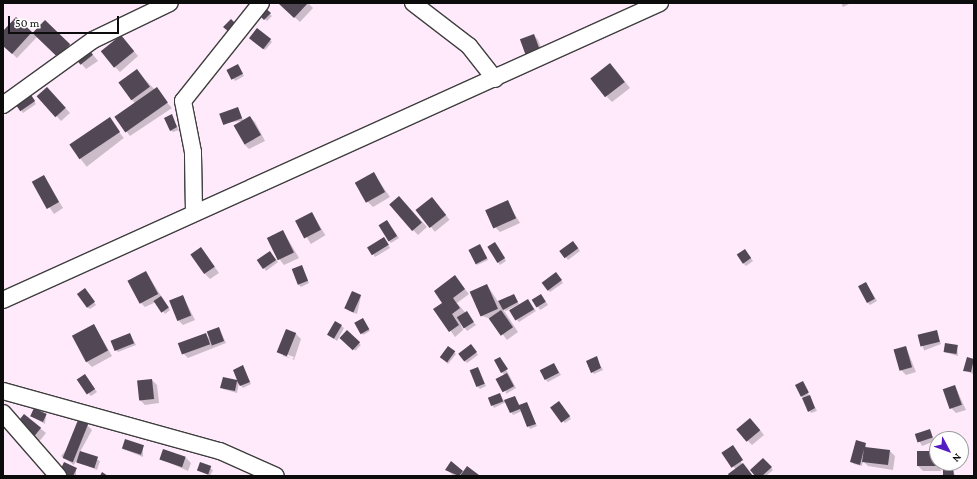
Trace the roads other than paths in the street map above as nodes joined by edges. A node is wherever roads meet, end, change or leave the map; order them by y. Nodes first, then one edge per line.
1 (170, 3) edge
2 (261, 3) edge
3 (413, 3) edge
4 (660, 3) edge
5 (495, 79) junction
6 (3, 105) edge
7 (194, 212) junction
8 (3, 300) edge
9 (3, 391) edge
10 (3, 413) edge
11 (58, 476) edge
12 (276, 476) edge

1 - 6 street
2 - 7 street
3 - 5 street
4 - 5 street
5 - 7 street
7 - 8 street
9 - 12 street
10 - 11 street

